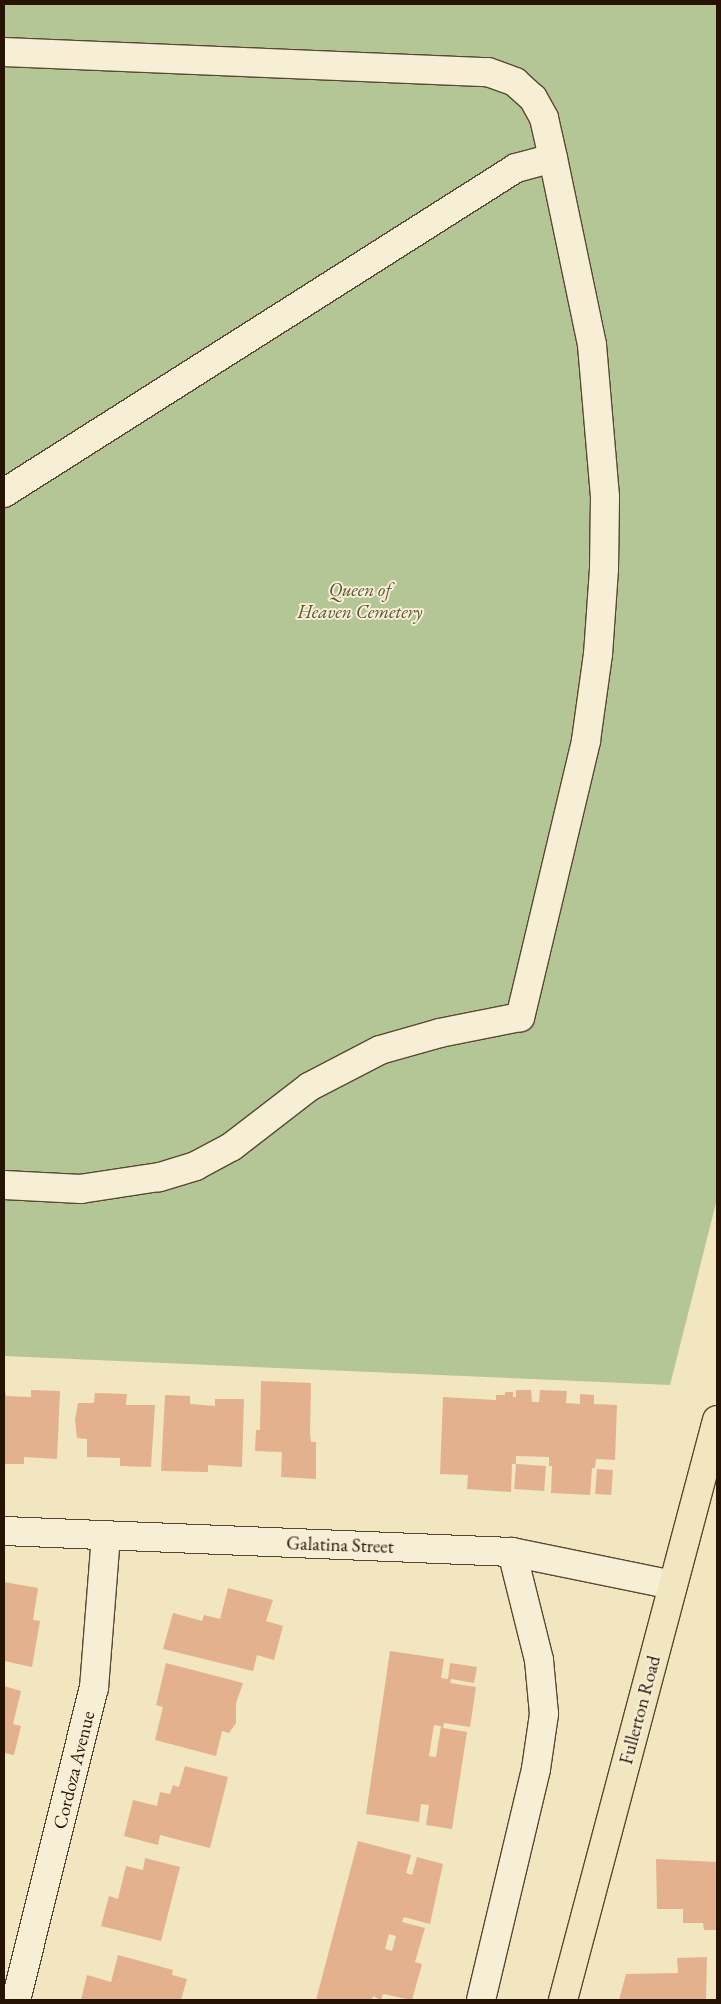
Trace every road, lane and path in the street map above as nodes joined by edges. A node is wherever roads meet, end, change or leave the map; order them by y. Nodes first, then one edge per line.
1 (4, 52) edge
2 (554, 158) junction
3 (4, 493) edge
4 (4, 1185) edge
5 (717, 1420) edge
6 (4, 1531) edge
7 (106, 1535) junction
8 (512, 1552) junction
9 (673, 1585) junction
10 (16, 2000) edge
11 (481, 2000) edge
12 (564, 2000) edge

1 - 2 street
2 - 3 street
2 - 4 street
5 - 9 main road, Fullerton Road
6 - 7 street, Galatina Street
7 - 8 street, Galatina Street
7 - 10 street, Cordoza Avenue
8 - 9 street, Galatina Street
8 - 11 street
9 - 12 main road, Fullerton Road

